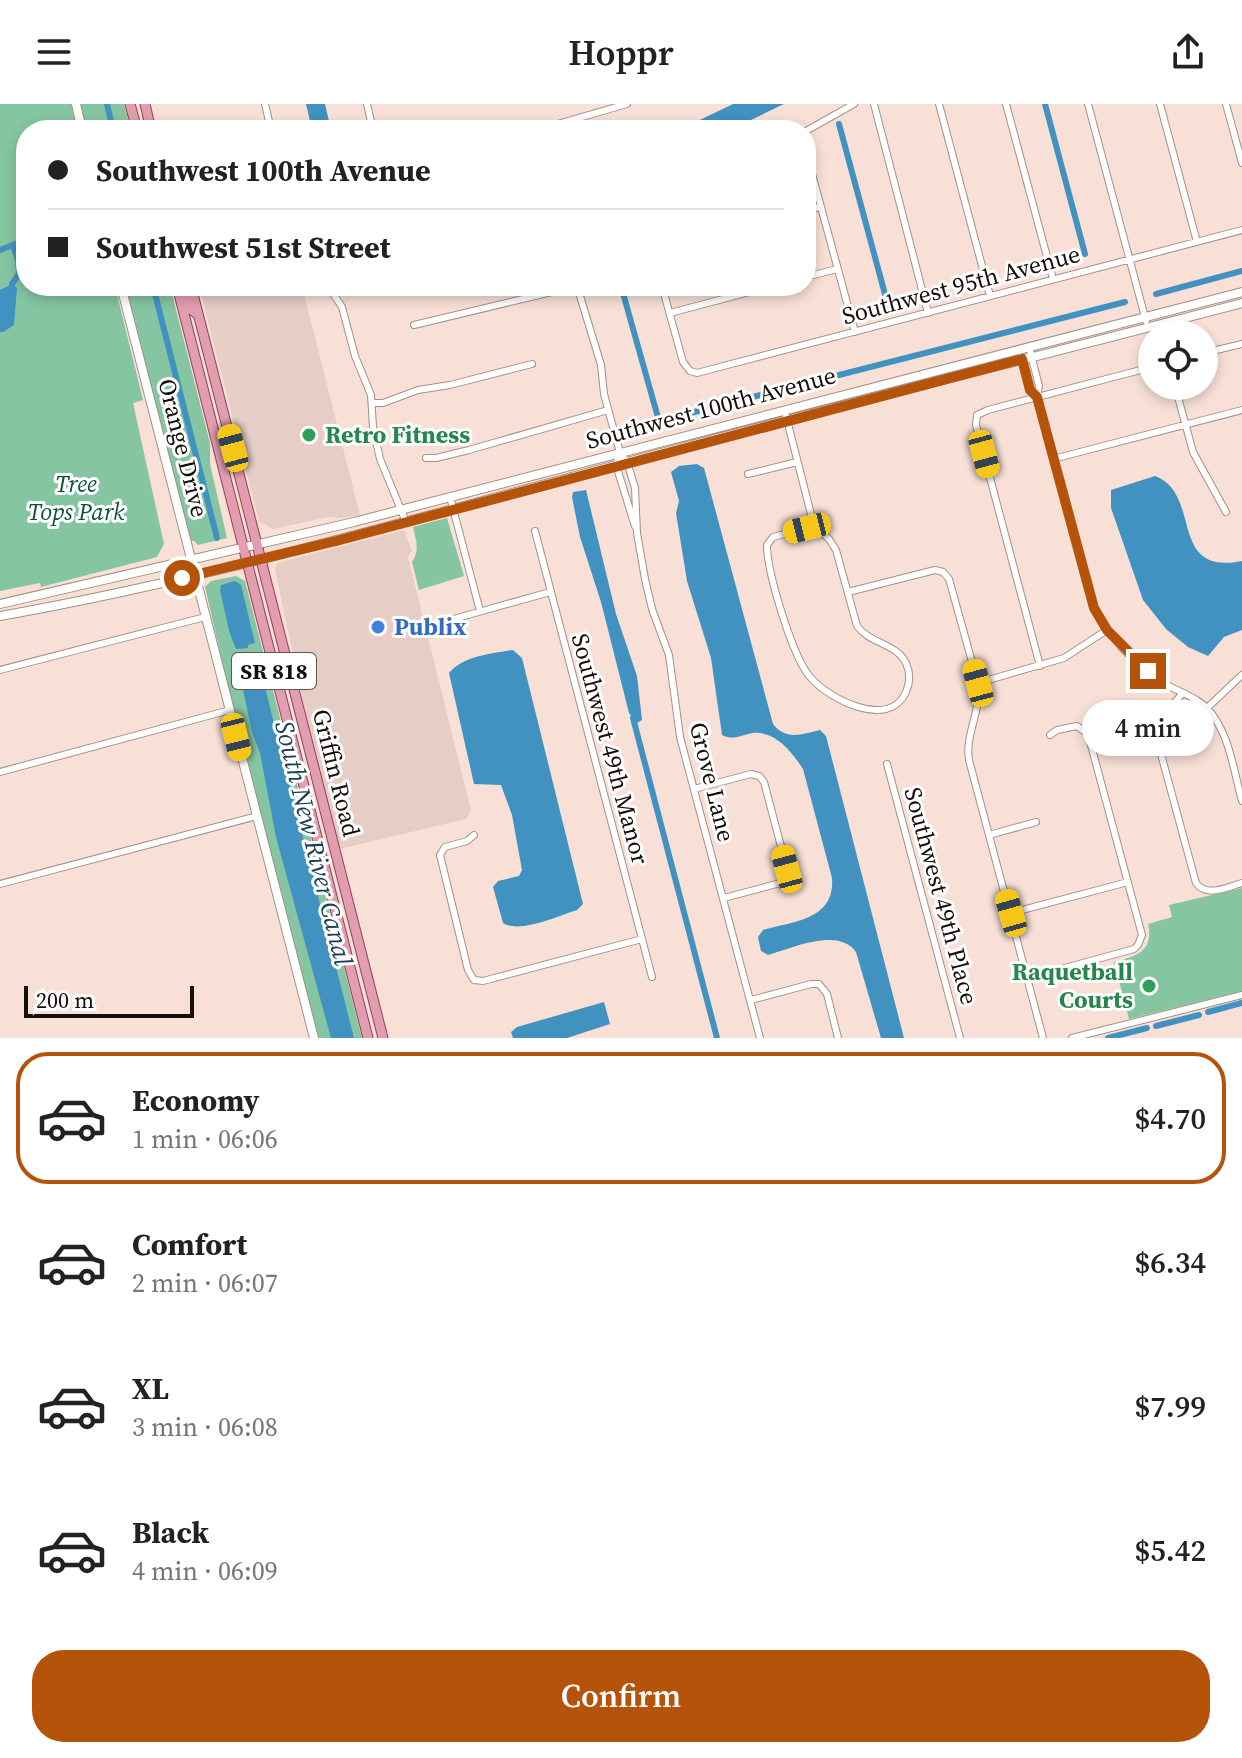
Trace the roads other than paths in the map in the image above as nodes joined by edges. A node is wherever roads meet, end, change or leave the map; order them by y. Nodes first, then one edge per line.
1 (627, 104) edge
2 (854, 104) edge
3 (874, 104) edge
4 (939, 104) edge
5 (1006, 104) edge
6 (1088, 104) edge
7 (1160, 104) edge
8 (1226, 104) edge
9 (572, 120) edge
10 (816, 125) edge
11 (1242, 163) edge
12 (816, 191) edge
13 (820, 207) junction
14 (816, 208) edge
15 (1242, 230) edge
16 (1197, 242) junction
17 (1129, 260) junction
18 (837, 269) junction
19 (816, 274) edge
20 (1053, 279) junction
21 (1242, 292) edge
22 (124, 296) edge
23 (180, 296) edge
24 (185, 296) edge
25 (194, 296) edge
26 (336, 296) edge
27 (535, 296) edge
28 (580, 296) edge
29 (665, 296) edge
30 (734, 296) edge
31 (990, 296) junction
32 (1242, 303) edge
33 (670, 313) junction
34 (928, 313) junction
35 (199, 315) junction
36 (1145, 320) edge
37 (1155, 320) edge
38 (1160, 320) edge
39 (414, 325) dead end
40 (1138, 325) edge
41 (1138, 325) edge
42 (855, 332) junction
43 (1242, 344) edge
44 (1024, 348) junction
45 (1218, 350) edge
46 (1027, 358) junction
47 (532, 364) dead end
48 (1138, 371) edge
49 (1037, 397) junction
50 (1179, 400) edge
51 (373, 403) junction
52 (608, 410) junction
53 (784, 410) junction
54 (1242, 410) edge
55 (786, 420) junction
56 (1185, 425) junction
57 (620, 453) junction
58 (426, 458) dead end
59 (1053, 459) junction
60 (627, 462) junction
61 (797, 462) junction
62 (616, 465) junction
63 (748, 474) dead end
64 (450, 497) junction
65 (453, 509) junction
66 (402, 510) junction
67 (1226, 512) dead end
68 (406, 522) junction
69 (814, 526) junction
70 (535, 531) dead end
71 (637, 533) junction
72 (257, 545) junction
73 (243, 548) junction
74 (261, 558) junction
75 (190, 561) junction
76 (246, 561) junction
77 (194, 575) junction
78 (550, 592) junction
79 (848, 592) junction
80 (0, 604) edge
81 (480, 611) junction
82 (0, 616) edge
83 (205, 617) junction
84 (443, 622) dead end
85 (1107, 630) junction
86 (1040, 666) junction
87 (0, 670) edge
88 (1242, 675) edge
89 (978, 683) junction
90 (1183, 693) junction
91 (1207, 708) junction
92 (230, 710) junction
93 (1050, 735) dead end
94 (887, 764) dead end
95 (0, 772) edge
96 (694, 789) junction
97 (1242, 801) edge
98 (257, 816) junction
99 (1036, 822) dead end
100 (314, 825) junction
101 (474, 835) dead end
102 (989, 835) junction
103 (335, 850) junction
104 (328, 881) junction
105 (1128, 882) junction
106 (1242, 883) edge
107 (0, 884) edge
108 (346, 896) junction
109 (724, 898) junction
110 (1011, 913) junction
111 (642, 939) junction
112 (652, 977) dead end
113 (1028, 978) junction
114 (1242, 995) edge
115 (751, 1000) junction
116 (314, 1038) edge
117 (368, 1038) edge
118 (383, 1038) edge
119 (760, 1038) edge
120 (838, 1038) edge
121 (960, 1038) edge
122 (1043, 1038) edge
123 (1072, 1038) edge

1 - 9 street
2 - 10 street
3 - 34 street
4 - 31 street
5 - 20 street
6 - 17 street
7 - 16 street
8 - 11 street
12 - 13 street
13 - 14 street
13 - 18 street
15 - 16 street, Southwest 95th Avenue
16 - 17 street, Southwest 95th Avenue
17 - 20 street, Southwest 95th Avenue
17 - 36 street
18 - 19 street
18 - 42 street
20 - 31 street, Southwest 95th Avenue
21 - 37 main road, Southwest 100th Avenue
22 - 75 main road, Orange Drive
23 - 73 main road, Griffin Road / SR 818
24 - 35 main road
25 - 35 main road, Griffin Road / SR 818
26 - 51 street
27 - 39 street
28 - 52 street
29 - 33 street
30 - 33 street
31 - 34 street, Southwest 95th Avenue
32 - 38 main road, Southwest 100th Avenue
33 - 42 street, Southwest 95th Avenue
34 - 42 street, Southwest 95th Avenue
35 - 72 main road, Griffin Road / SR 818
40 - 44 main road, Southwest 100th Avenue
41 - 46 main road, Southwest 100th Avenue
43 - 45 street
44 - 46 street
44 - 53 main road, Southwest 100th Avenue
46 - 49 street
46 - 55 main road, Southwest 100th Avenue
47 - 51 street
48 - 49 street
49 - 59 street
49 - 86 street
50 - 56 street
51 - 66 street
52 - 57 street
52 - 58 street
53 - 55 street
53 - 57 main road, Southwest 100th Avenue
54 - 56 street
55 - 60 main road, Southwest 100th Avenue
55 - 61 street
56 - 59 street
56 - 67 street
57 - 60 street, Grove Lane
57 - 62 street
57 - 64 main road, Southwest 100th Avenue
59 - 85 street
60 - 62 main road, Southwest 100th Avenue
60 - 71 street, Grove Lane
61 - 63 street
61 - 69 street
62 - 65 main road, Southwest 100th Avenue
62 - 71 street, Grove Lane
64 - 65 street
64 - 66 main road, Southwest 100th Avenue
65 - 68 main road, Southwest 100th Avenue
65 - 81 street
66 - 68 street
66 - 72 main road, Southwest 100th Avenue
68 - 74 main road, Southwest 100th Avenue
69 - 79 street
69 - 79 street
70 - 78 street, Southwest 49th Manor
71 - 96 street, Grove Lane
72 - 73 main road, Southwest 100th Avenue
72 - 74 main road, Griffin Road / SR 818
73 - 75 main road, Southwest 100th Avenue
73 - 76 main road, Griffin Road / SR 818
74 - 76 main road, Southwest 100th Avenue
74 - 103 main road, Griffin Road / SR 818
75 - 77 main road, Orange Drive
75 - 80 main road, Southwest 100th Avenue
76 - 77 main road, Southwest 100th Avenue
76 - 100 main road, Griffin Road / SR 818
77 - 82 main road, Southwest 100th Avenue
77 - 83 main road, Orange Drive
78 - 81 street
78 - 111 street, Southwest 49th Manor
79 - 89 street
81 - 84 street
83 - 87 street
83 - 92 main road, Orange Drive
85 - 86 street
85 - 90 street
86 - 89 street
88 - 91 street
89 - 102 street
90 - 91 street
90 - 106 street
91 - 97 street
92 - 95 street
92 - 98 main road, Orange Drive
93 - 105 street
94 - 121 street, Southwest 49th Place
96 - 109 street, Grove Lane
96 - 109 street
98 - 107 street
98 - 116 main road, Orange Drive
99 - 102 street
100 - 103 main road
100 - 104 main road, Griffin Road / SR 818
101 - 111 street
102 - 110 street
103 - 108 main road, Griffin Road / SR 818
104 - 108 main road
104 - 117 main road, Griffin Road / SR 818
105 - 110 street
105 - 113 street
108 - 118 main road, Griffin Road / SR 818
109 - 115 street, Grove Lane
110 - 113 street
111 - 112 street, Southwest 49th Manor
113 - 122 street
114 - 123 street
115 - 119 street, Grove Lane
115 - 120 street

